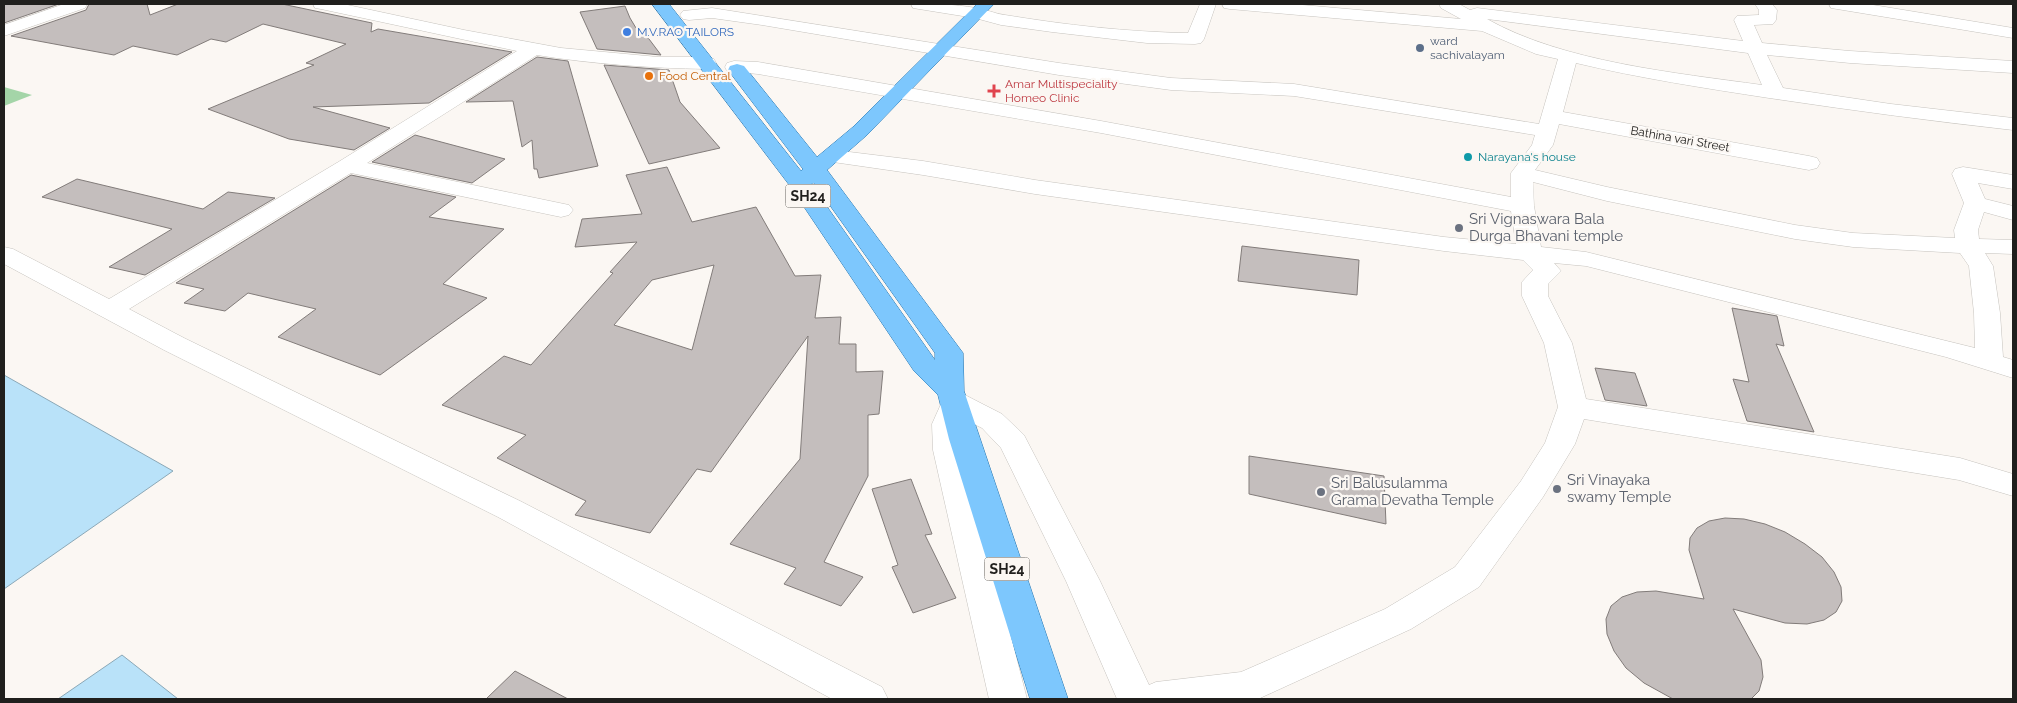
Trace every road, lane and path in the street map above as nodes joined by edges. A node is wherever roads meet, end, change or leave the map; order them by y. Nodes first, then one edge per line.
1 (80, 4) edge
2 (321, 4) edge
3 (660, 4) edge
4 (919, 4) edge
5 (1208, 4) edge
6 (1230, 4) edge
7 (1763, 4) edge
8 (1837, 4) edge
9 (1453, 7) edge
10 (982, 8) edge
11 (685, 9) edge
12 (1488, 27) junction
13 (4, 31) edge
14 (2013, 33) edge
15 (942, 48) junction
16 (1755, 48) junction
17 (534, 49) junction
18 (1568, 56) junction
19 (707, 63) junction
20 (734, 67) junction
21 (2013, 67) edge
22 (899, 91) junction
23 (1775, 93) junction
24 (1548, 123) junction
25 (2013, 124) edge
26 (1809, 162) dead end
27 (348, 166) junction
28 (816, 170) junction
29 (1522, 173) junction
30 (2013, 182) edge
31 (1975, 204) junction
32 (1522, 206) junction
33 (561, 210) dead end
34 (2013, 213) edge
35 (1968, 246) junction
36 (2013, 247) edge
37 (1530, 253) junction
38 (4, 254) edge
39 (109, 310) junction
40 (2001, 366) edge
41 (953, 396) junction
42 (1573, 407) junction
43 (2013, 485) edge
44 (869, 699) edge
45 (1008, 699) edge
46 (1049, 699) edge
47 (1136, 699) edge
48 (1156, 699) edge

1 - 13 street
2 - 17 street
3 - 19 main road, SH24
4 - 10 street
5 - 10 street
6 - 12 street
7 - 16 street
8 - 14 street
9 - 12 street
9 - 16 street
10 - 15 main road
11 - 15 street, Bathina vari Street
11 - 20 main road, SH24
12 - 18 street
15 - 22 main road
15 - 24 street, Bathina vari Street
16 - 21 street
16 - 23 street
17 - 19 street
17 - 27 street
18 - 23 street
18 - 24 street
19 - 28 main road, SH24
20 - 22 street
20 - 28 main road, SH24
22 - 28 main road
22 - 32 street
23 - 25 street
24 - 26 street, Bathina vari Street
24 - 29 street
27 - 33 street
27 - 39 street
28 - 37 street
28 - 41 main road, SH24
29 - 32 street
29 - 35 street
30 - 31 street
31 - 34 street
31 - 35 street
32 - 37 street
35 - 36 street
35 - 40 street
37 - 40 street
37 - 42 street
38 - 39 street
39 - 44 street
41 - 45 street
41 - 46 main road, SH24
41 - 47 street
42 - 43 street
42 - 48 street

